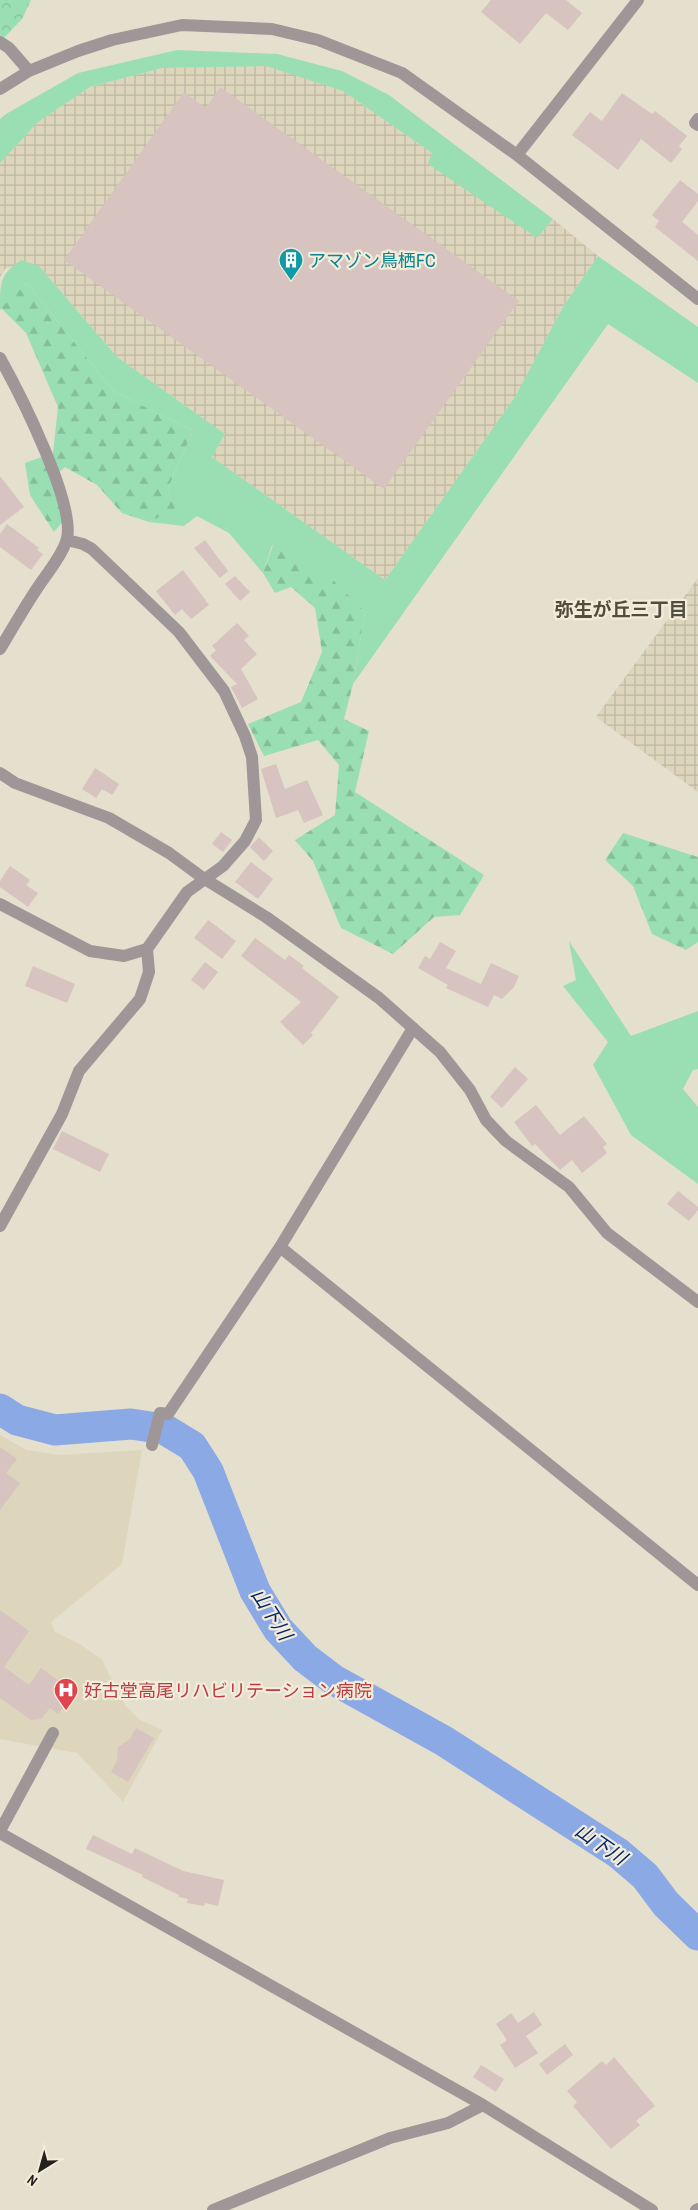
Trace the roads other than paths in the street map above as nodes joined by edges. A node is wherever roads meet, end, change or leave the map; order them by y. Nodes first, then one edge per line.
1 (638, 0) edge
2 (0, 42) edge
3 (29, 71) junction
4 (0, 89) edge
5 (698, 119) edge
6 (698, 125) edge
7 (517, 155) junction
8 (698, 299) edge
9 (0, 358) edge
10 (67, 540) junction
11 (0, 649) edge
12 (0, 773) edge
13 (203, 878) junction
14 (0, 904) edge
15 (147, 949) junction
16 (413, 1028) junction
17 (0, 1226) edge
18 (280, 1247) junction
19 (698, 1302) edge
20 (153, 1443) dead end
21 (698, 1586) edge
22 (53, 1733) dead end
23 (0, 1832) edge
24 (483, 2105) junction
25 (213, 2210) edge
26 (652, 2210) edge

1 - 7 street
2 - 3 street
3 - 4 street
3 - 7 street
5 - 6 street
7 - 8 street
9 - 10 street
10 - 11 street
10 - 13 street
12 - 13 street
13 - 15 street
13 - 16 street
14 - 15 street
15 - 17 street
16 - 18 street
16 - 19 street
18 - 20 street
18 - 21 street
22 - 23 street
23 - 24 street
24 - 25 street
24 - 26 street

